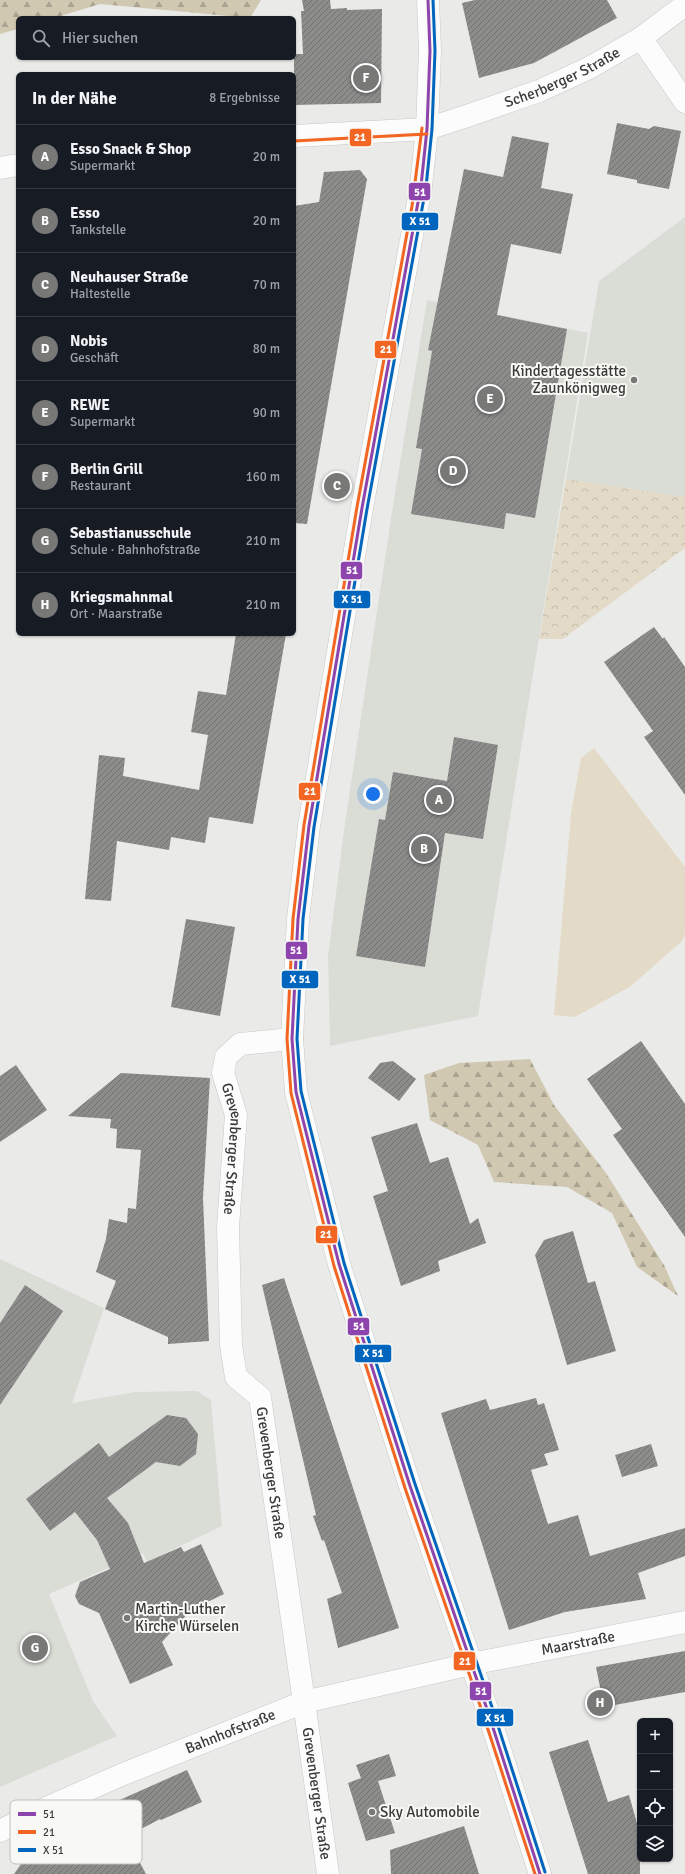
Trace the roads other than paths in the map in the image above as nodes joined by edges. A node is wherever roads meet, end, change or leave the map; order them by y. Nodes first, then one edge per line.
1 (428, 0) edge
2 (685, 5) edge
3 (641, 38) junction
4 (685, 102) edge
5 (428, 129) junction
6 (296, 136) edge
7 (16, 165) edge
8 (0, 168) edge
9 (292, 1039) junction
10 (685, 1622) edge
11 (471, 1664) junction
12 (304, 1702) junction
13 (65, 1800) edge
14 (10, 1826) edge
15 (0, 1831) edge
16 (328, 1874) edge
17 (540, 1874) edge

1 - 5 street
2 - 3 street, Scherberger Straße
3 - 4 street
3 - 5 street, Scherberger Straße
5 - 6 street, Scherberger Straße
5 - 9 street
7 - 8 street
9 - 11 street
9 - 12 street, Grevenberger Straße
10 - 11 street, Maarstraße
11 - 12 street, Bahnhofstraße
11 - 17 street
12 - 13 street, Bahnhofstraße
12 - 16 street, Grevenberger Straße
14 - 15 street, Bahnhofstraße

